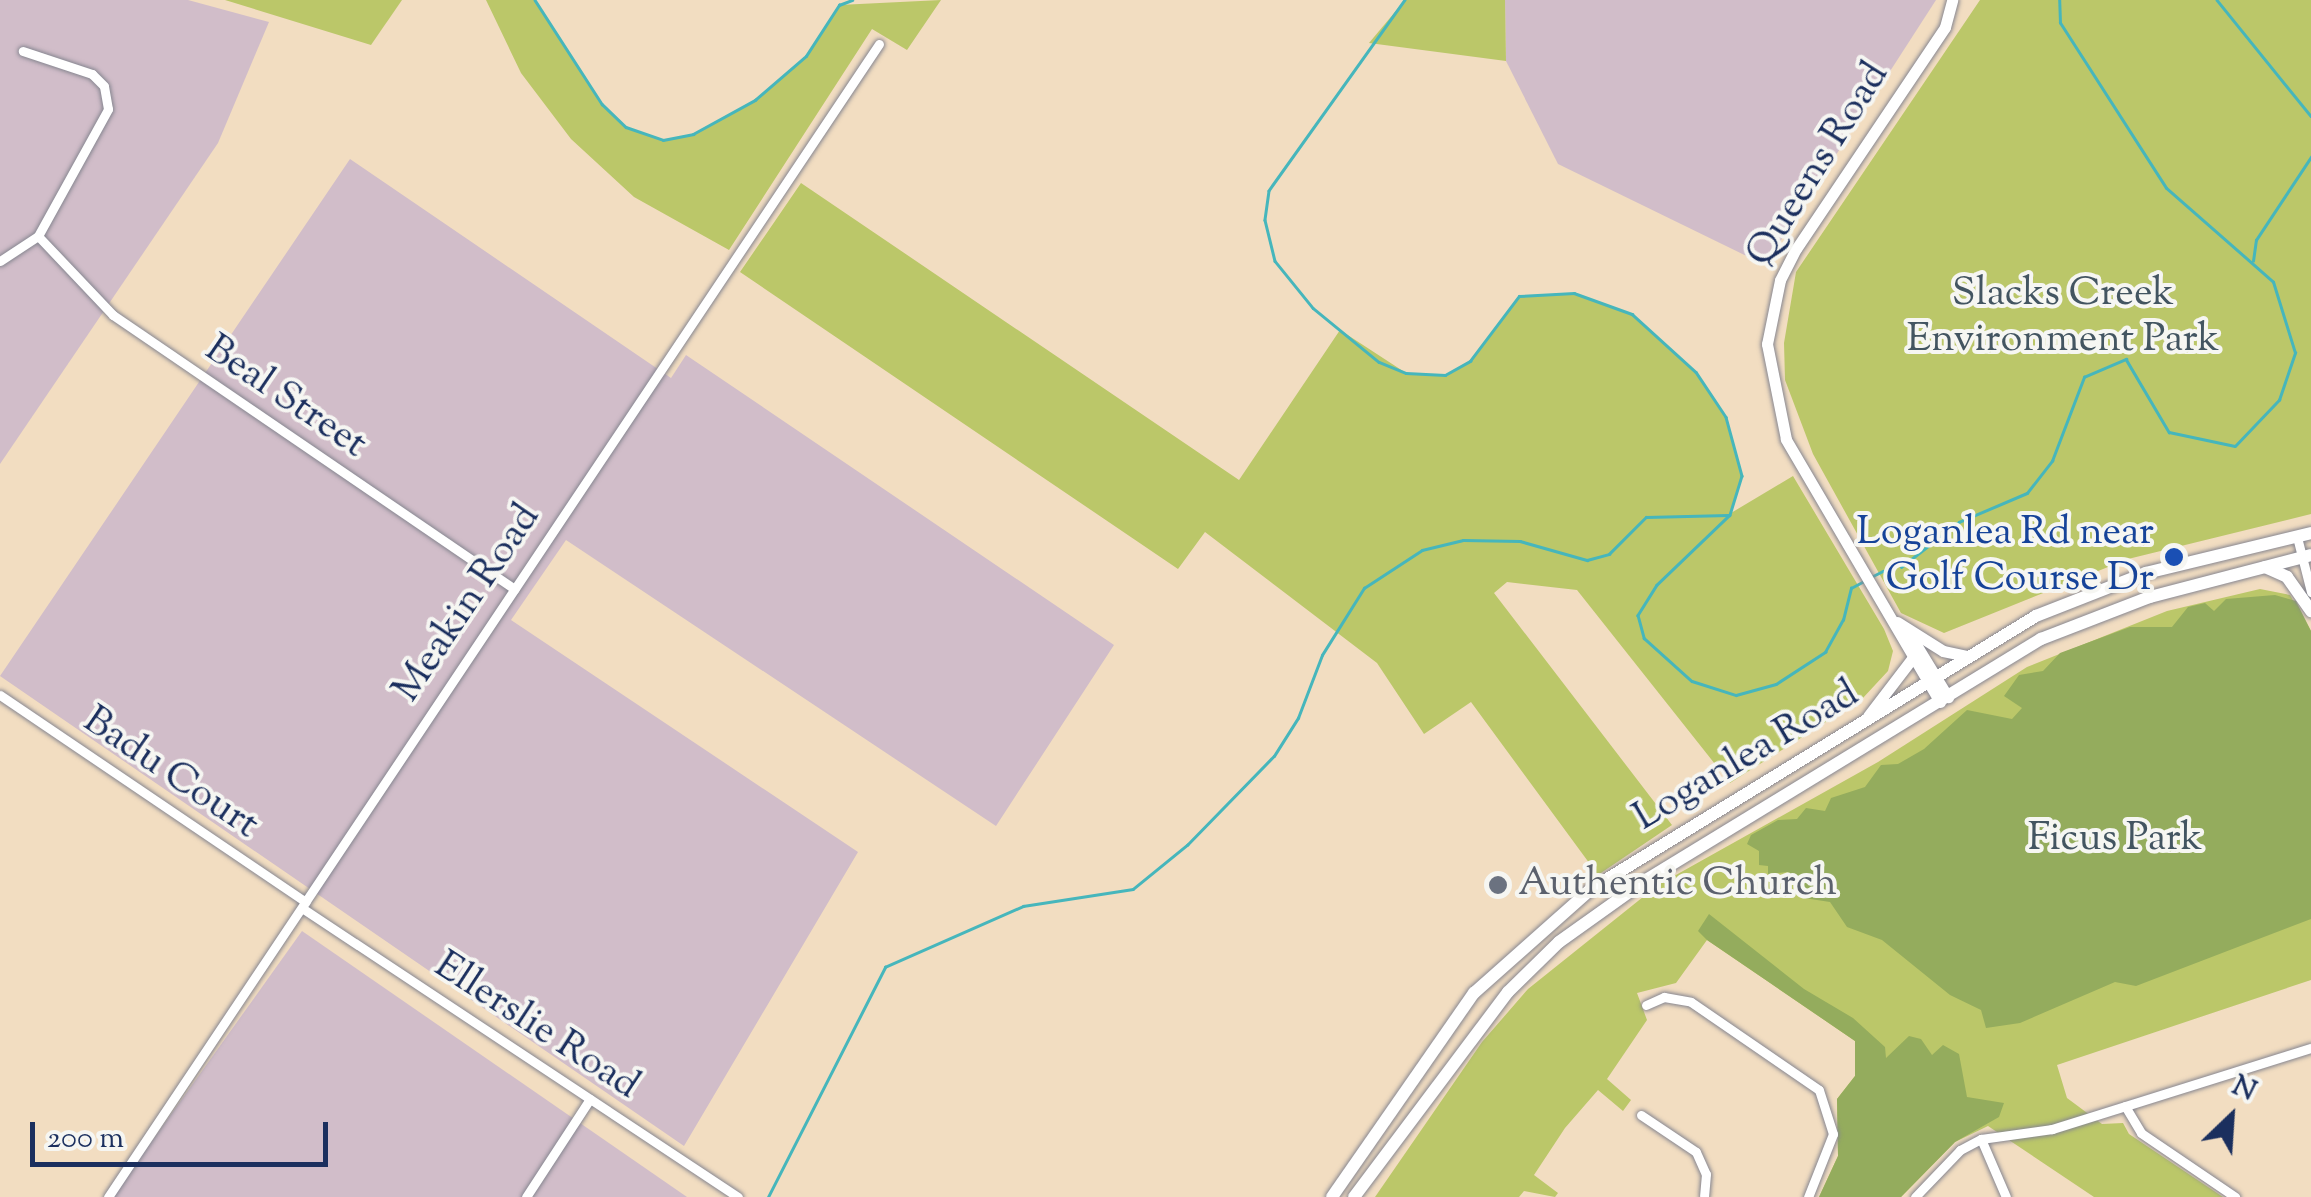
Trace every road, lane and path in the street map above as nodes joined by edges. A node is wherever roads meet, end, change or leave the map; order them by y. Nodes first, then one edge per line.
1 (1952, 0) edge
2 (879, 44) dead end
3 (23, 52) dead end
4 (38, 236) junction
5 (0, 261) edge
6 (2307, 544) edge
7 (2264, 567) junction
8 (514, 589) junction
9 (2311, 592) edge
10 (2311, 611) edge
11 (1894, 620) junction
12 (1904, 638) junction
13 (1967, 656) junction
14 (1911, 660) junction
15 (1932, 680) junction
16 (0, 695) edge
17 (1944, 700) junction
18 (1859, 726) junction
19 (304, 905) junction
20 (1646, 1005) dead end
21 (2311, 1048) edge
22 (590, 1098) junction
23 (2125, 1106) junction
24 (1641, 1115) dead end
25 (1981, 1139) junction
26 (1703, 1196) edge
27 (108, 1197) edge
28 (526, 1197) edge
29 (738, 1197) edge
30 (1332, 1197) edge
31 (1354, 1197) edge
32 (1808, 1197) edge
33 (1915, 1197) edge
34 (2006, 1197) edge
35 (2235, 1197) edge

1 - 11 street, Queens Road
2 - 8 street, Meakin Road
3 - 4 street
4 - 5 street
4 - 8 street, Beal Street
6 - 7 main road, Loganlea Road
6 - 9 street
6 - 13 main road, Loganlea Road
7 - 10 main road
7 - 17 main road, Loganlea Road
8 - 19 street, Meakin Road
11 - 12 street, Queens Road
11 - 13 street
12 - 14 street, Queens Road
12 - 15 street, Queens Road
13 - 15 main road, Loganlea Road
14 - 15 street, Queens Road
14 - 18 street
15 - 17 street, Queens Road
15 - 18 main road, Loganlea Road
16 - 19 street, Badu Court
17 - 31 main road, Loganlea Road
18 - 30 main road, Loganlea Road
19 - 22 street, Ellerslie Road
19 - 27 street, Meakin Road
20 - 32 street
21 - 23 street
22 - 28 street
22 - 29 street, Ellerslie Road
23 - 25 street
23 - 35 street
24 - 26 street
25 - 33 street
25 - 34 street

